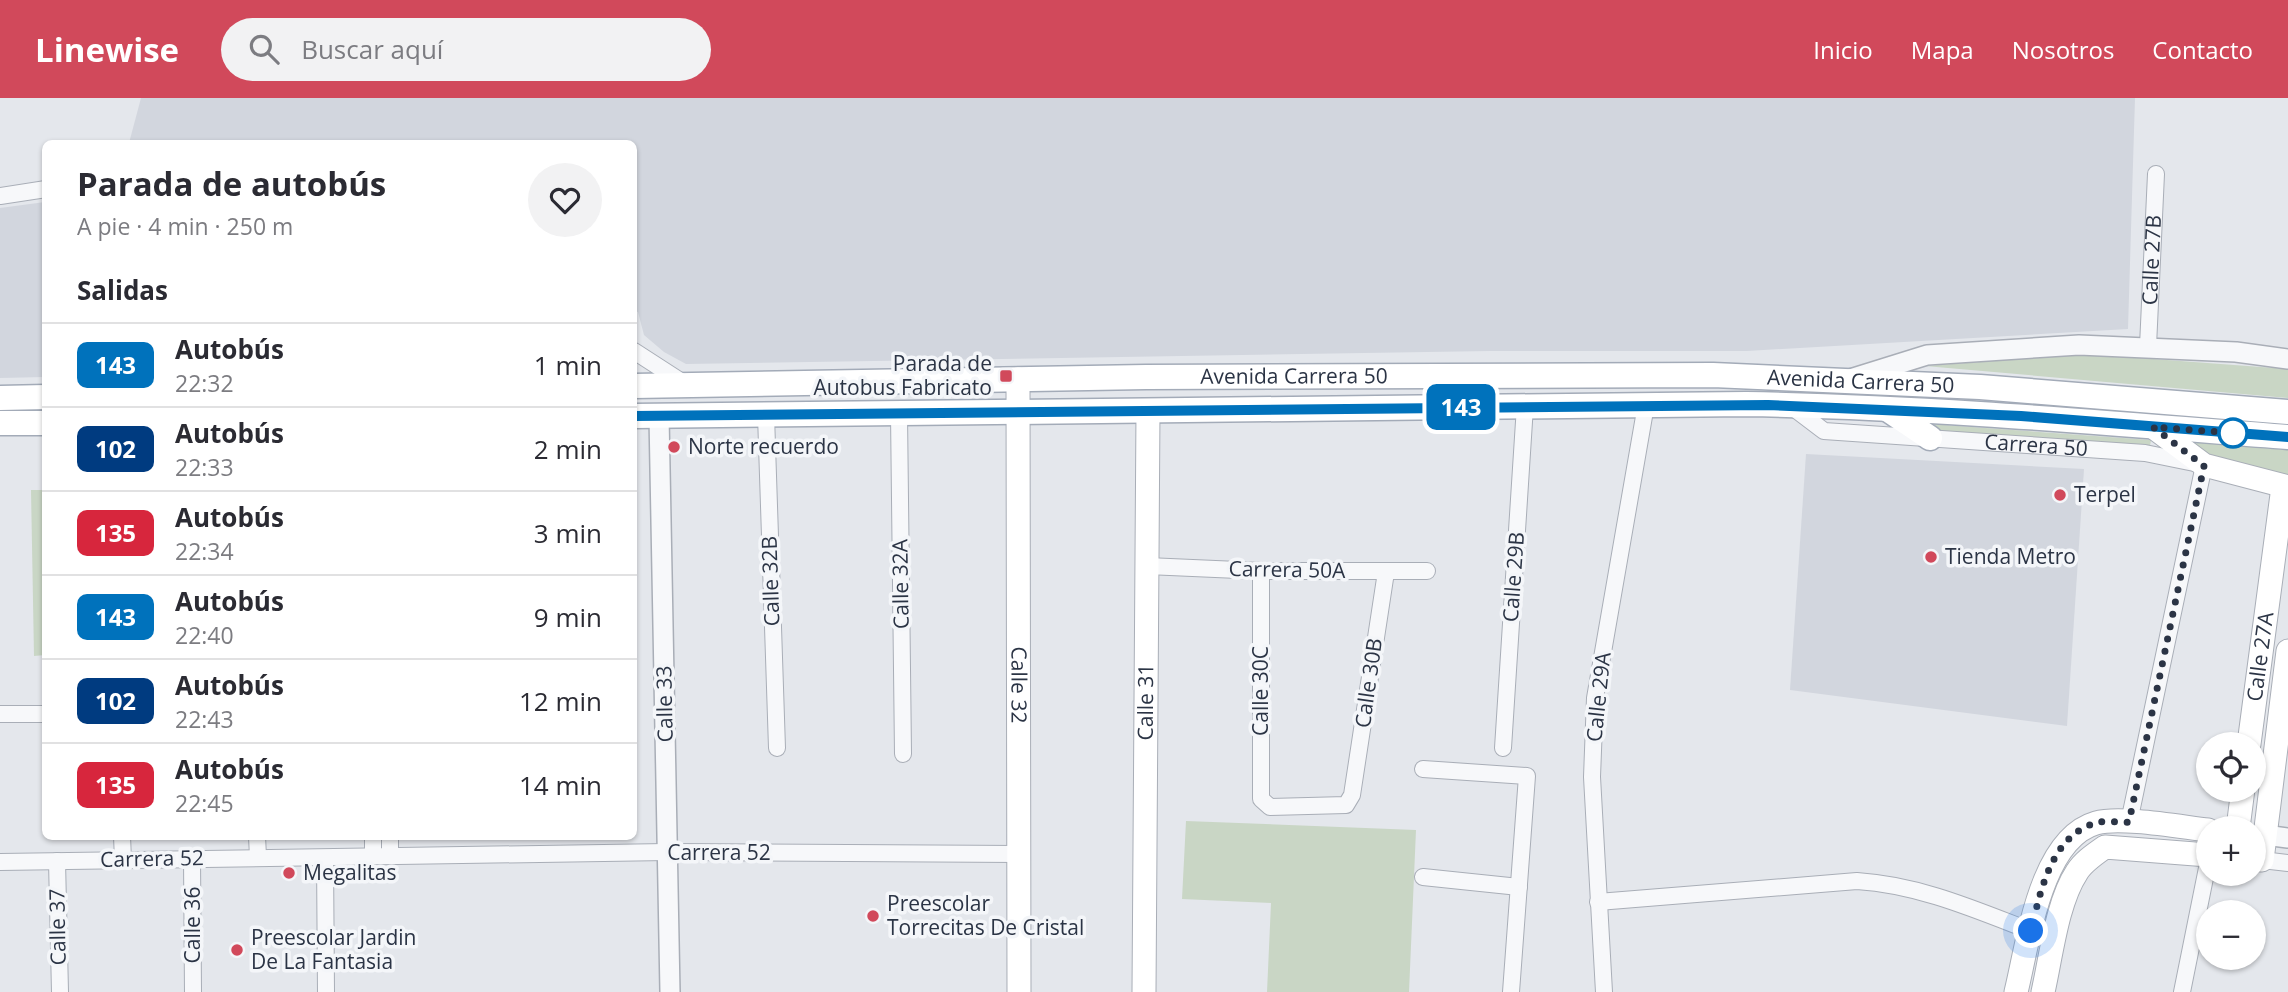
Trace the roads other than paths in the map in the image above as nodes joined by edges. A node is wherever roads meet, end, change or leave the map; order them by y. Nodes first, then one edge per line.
1 (2156, 174) dead end
2 (42, 190) edge
3 (0, 196) edge
4 (2148, 346) junction
5 (637, 353) edge
6 (2288, 359) edge
7 (1018, 379) junction
8 (1845, 381) junction
9 (684, 384) junction
10 (637, 386) edge
11 (42, 397) edge
12 (0, 398) edge
13 (1646, 405) junction
14 (1789, 405) junction
15 (1844, 406) junction
16 (1525, 407) junction
17 (1886, 408) junction
18 (1148, 411) junction
19 (2288, 412) edge
20 (1018, 413) junction
21 (899, 414) junction
22 (766, 415) junction
23 (637, 416) edge
24 (659, 416) junction
25 (0, 423) edge
26 (42, 423) edge
27 (2153, 427) junction
28 (2288, 437) edge
29 (1930, 438) junction
30 (2204, 466) junction
31 (2285, 487) edge
32 (1147, 566) junction
33 (1261, 570) junction
34 (1427, 571) dead end
35 (1385, 572) junction
36 (2288, 651) edge
37 (0, 714) edge
38 (42, 715) edge
39 (2251, 732) edge
40 (777, 748) dead end
41 (1503, 748) dead end
42 (903, 754) dead end
43 (1423, 769) dead end
44 (1352, 795) joint
45 (2129, 822) junction
46 (2196, 829) edge
47 (2269, 836) edge
48 (122, 840) edge
49 (257, 840) edge
50 (375, 840) edge
51 (388, 840) edge
52 (667, 852) junction
53 (1018, 854) junction
54 (2196, 854) edge
55 (382, 856) junction
56 (258, 857) junction
57 (192, 858) junction
58 (325, 858) junction
59 (123, 860) junction
60 (57, 861) junction
61 (2266, 861) edge
62 (0, 862) edge
63 (2288, 863) edge
64 (1423, 877) dead end
65 (2203, 886) edge
66 (1519, 887) junction
67 (1598, 902) junction
68 (2031, 931) junction
69 (60, 992) edge
70 (193, 992) edge
71 (326, 992) edge
72 (670, 992) edge
73 (1019, 992) edge
74 (1144, 992) edge
75 (1511, 992) edge
76 (1604, 992) edge
77 (2016, 992) edge
78 (2043, 992) edge
79 (2182, 992) edge

1 - 4 street, Calle 27B
2 - 3 street
4 - 6 street
4 - 8 street
5 - 9 street
7 - 8 main road, Avenida Carrera 50
7 - 9 main road, Avenida Carrera 50
7 - 20 main road, Calle 32
8 - 15 street
8 - 19 main road, Avenida Carrera 50
9 - 10 main road, Avenida Carrera 50
11 - 12 main road
13 - 14 main road, Avenida Carrera 50
13 - 16 main road, Avenida Carrera 50
13 - 67 street, Calle 29A
14 - 15 main road, Avenida Carrera 50
14 - 29 street, Carrera 50
15 - 17 main road, Avenida Carrera 50
16 - 18 main road, Avenida Carrera 50
16 - 41 street, Calle 29B
17 - 27 main road, Avenida Carrera 50
17 - 29 main road
18 - 20 main road, Avenida Carrera 50
18 - 32 main road, Calle 31
20 - 21 main road, Avenida Carrera 50
20 - 53 main road, Calle 32
21 - 22 main road, Avenida Carrera 50
21 - 42 street, Calle 32A
22 - 24 main road, Avenida Carrera 50
22 - 40 street, Calle 32B
23 - 24 main road, Avenida Carrera 50
24 - 52 street, Calle 33
25 - 26 main road
27 - 28 main road, Avenida Carrera 50
27 - 30 main road
29 - 30 street, Carrera 50
30 - 31 main road, Carrera 50
30 - 45 street
31 - 39 main road, Calle 27A
32 - 33 street, Carrera 50A
32 - 74 main road, Calle 31
33 - 35 street, Carrera 50A
33 - 44 street, Calle 30C
34 - 35 street, Carrera 50A
35 - 44 street, Calle 30B
36 - 47 main road, Calle 27A
37 - 38 street
43 - 66 street
45 - 46 main road
45 - 68 main road
48 - 59 street
49 - 56 street
50 - 55 street
51 - 55 street
52 - 53 street, Carrera 52
52 - 55 street, Carrera 52
52 - 72 street, Calle 33
53 - 73 main road, Calle 32
54 - 78 main road
55 - 58 street, Carrera 52
56 - 57 street, Carrera 52
56 - 58 street, Carrera 52
57 - 59 street, Carrera 52
57 - 70 street, Calle 36
58 - 71 street
59 - 60 street, Carrera 52
60 - 62 street, Carrera 52
60 - 69 street, Calle 37
61 - 63 street
64 - 66 street
65 - 79 street
66 - 75 street
67 - 68 street
67 - 76 street, Calle 29A
68 - 77 main road

